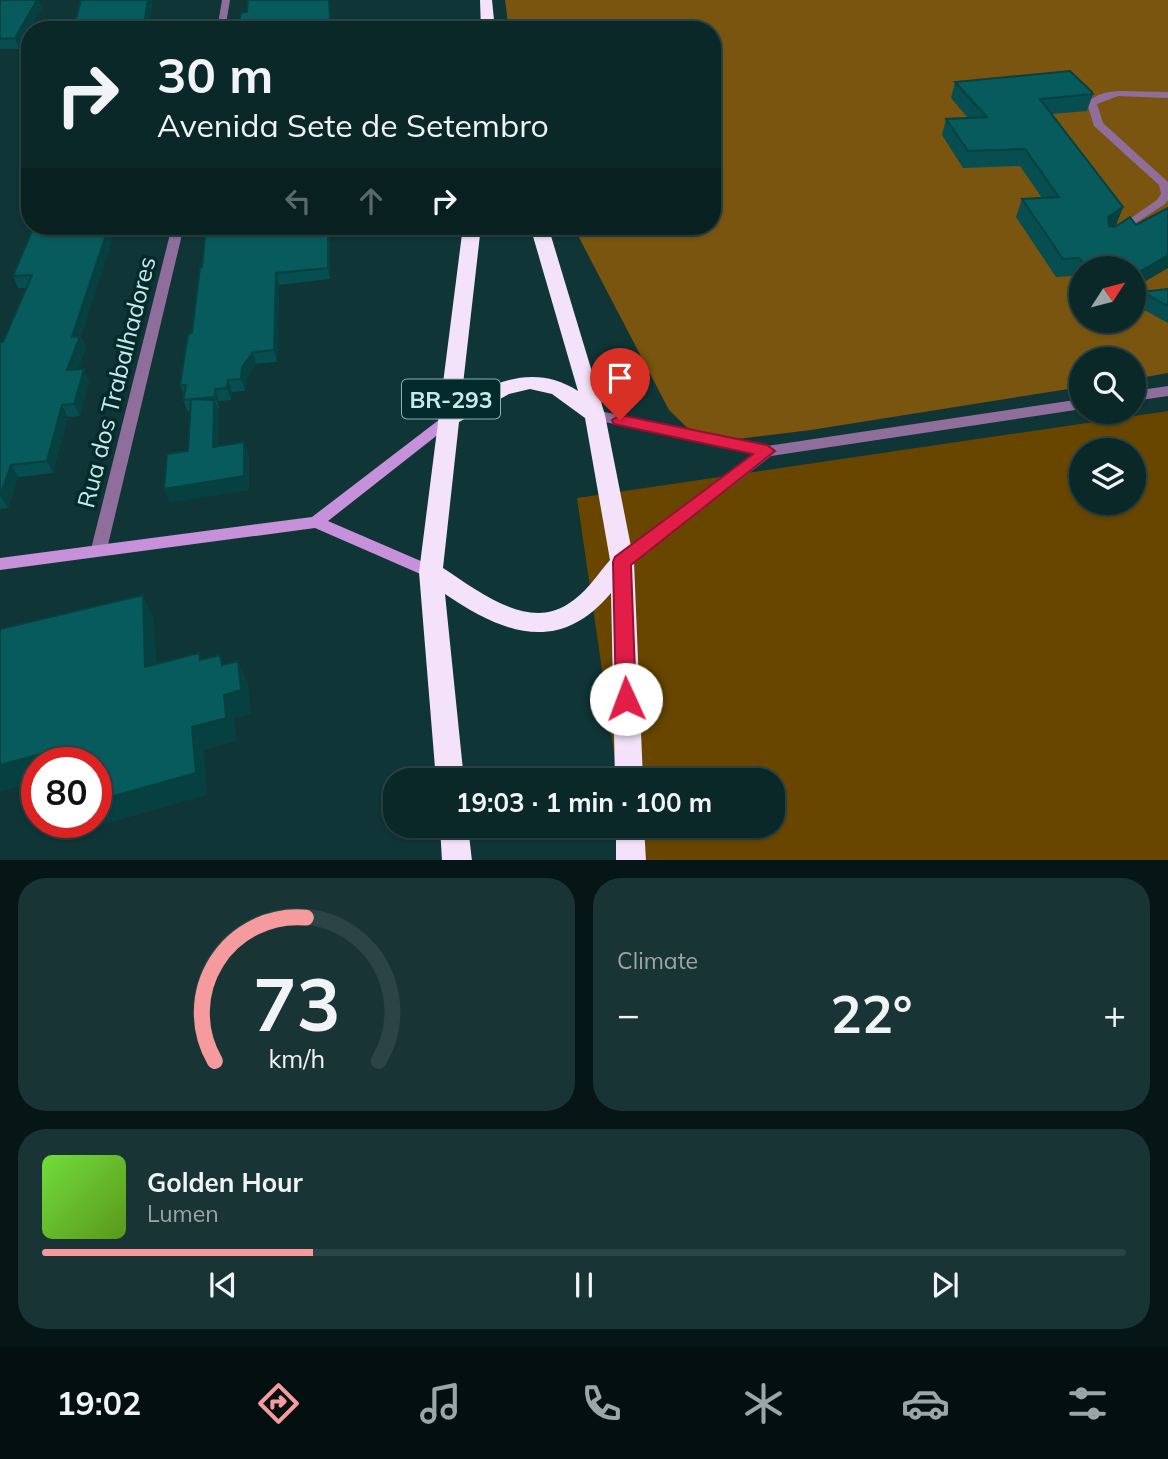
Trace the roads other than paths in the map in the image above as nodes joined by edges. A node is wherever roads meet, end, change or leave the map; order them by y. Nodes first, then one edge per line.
1 (226, 0) edge
2 (486, 0) edge
3 (222, 21) edge
4 (487, 21) edge
5 (1168, 95) edge
6 (176, 235) edge
7 (470, 235) edge
8 (542, 235) edge
9 (1106, 239) edge
10 (1168, 391) edge
11 (1146, 394) edge
12 (1069, 406) edge
13 (595, 415) junction
14 (449, 419) junction
15 (767, 451) junction
16 (316, 522) junction
17 (99, 549) junction
18 (622, 562) junction
19 (0, 564) edge
20 (431, 572) junction
21 (449, 768) edge
22 (629, 768) edge
23 (455, 838) edge
24 (630, 838) edge
25 (457, 860) edge
26 (631, 860) edge

1 - 3 street
2 - 4 highway
5 - 9 street
6 - 17 street, Rua dos Trabalhadores
7 - 14 highway, BR-293
8 - 13 highway
10 - 11 street
12 - 15 street
13 - 14 highway
13 - 15 street
13 - 18 highway
14 - 16 street
14 - 20 highway, BR-293
15 - 18 street
16 - 17 street
16 - 20 street
17 - 19 street
18 - 20 highway
18 - 22 highway
20 - 21 highway, BR-293
23 - 25 highway
24 - 26 highway

